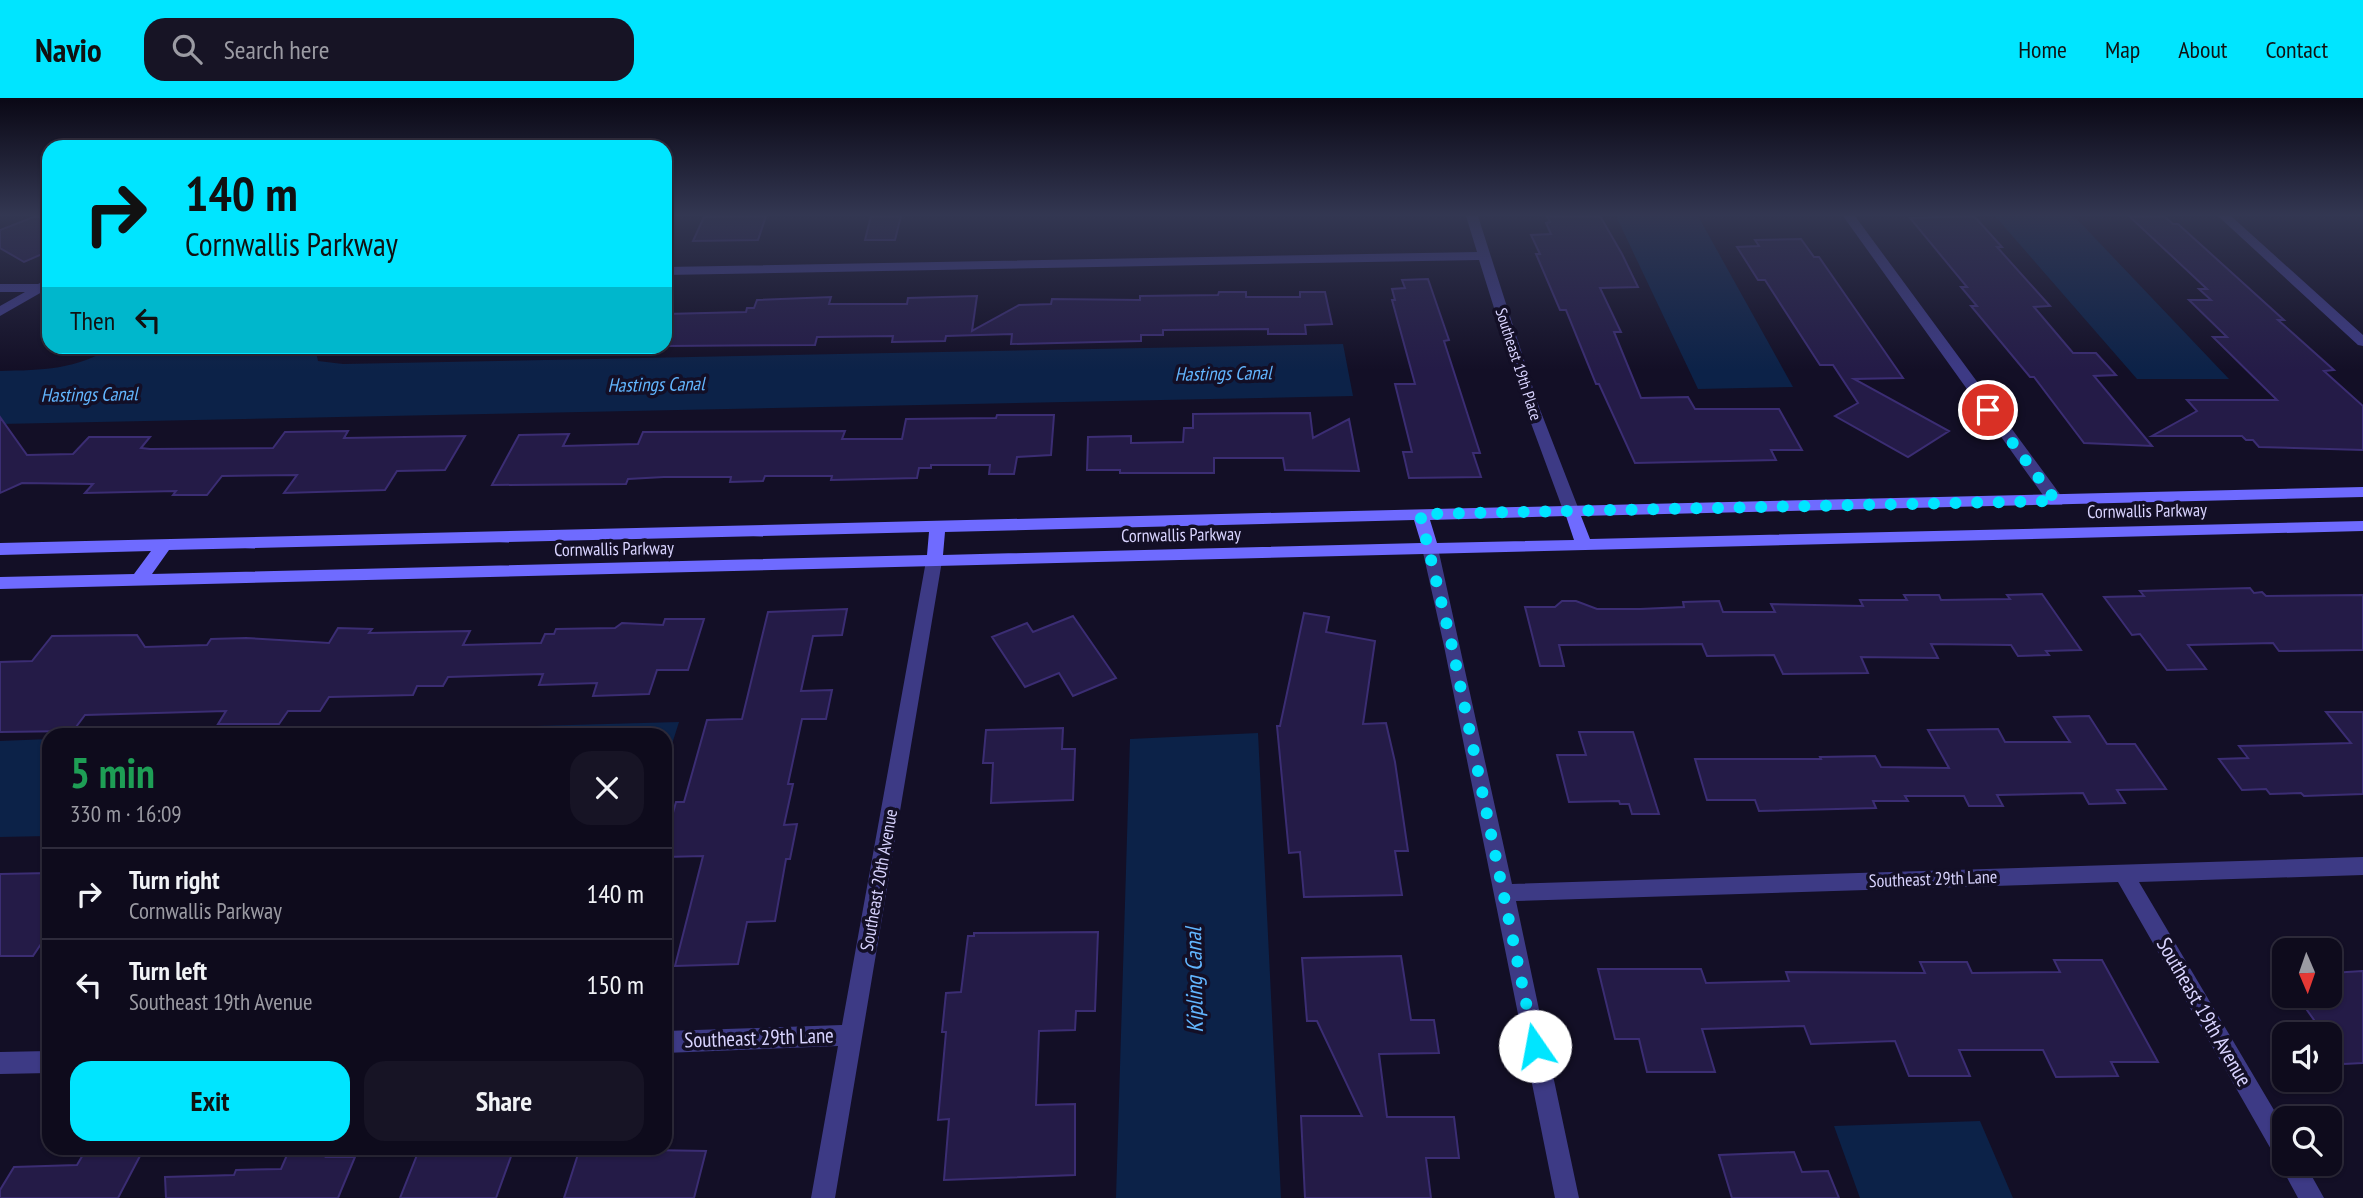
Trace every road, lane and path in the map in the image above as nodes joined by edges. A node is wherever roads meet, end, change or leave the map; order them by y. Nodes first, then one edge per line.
1 (865, 267) edge
2 (1489, 267) edge
3 (1886, 267) edge
4 (2281, 267) edge
5 (672, 271) edge
6 (42, 286) edge
7 (42, 287) edge
8 (0, 288) edge
9 (0, 312) edge
10 (2363, 342) edge
11 (2363, 492) edge
12 (1572, 510) junction
13 (1420, 514) junction
14 (2066, 516) junction
15 (2363, 526) edge
16 (938, 527) junction
17 (1584, 544) junction
18 (164, 545) junction
19 (1430, 548) junction
20 (0, 549) edge
21 (934, 561) junction
22 (139, 579) junction
23 (0, 583) edge
24 (2363, 866) edge
25 (2124, 874) junction
26 (1504, 893) junction
27 (852, 1035) junction
28 (672, 1042) edge
29 (42, 1062) edge
30 (0, 1063) edge
31 (2272, 1129) edge
32 (2299, 1176) edge
33 (823, 1198) edge
34 (1567, 1198) edge
35 (2312, 1198) edge

1 - 5 street
2 - 12 street, Southeast 19th Place
3 - 14 street
4 - 10 street
6 - 8 street
7 - 9 street
11 - 14 street, Cornwallis Parkway
12 - 13 street, Cornwallis Parkway
12 - 14 street, Cornwallis Parkway
12 - 17 street
13 - 16 street, Cornwallis Parkway
13 - 19 street
14 - 15 street, Cornwallis Parkway
14 - 17 street, Cornwallis Parkway
16 - 18 street, Cornwallis Parkway
16 - 21 street
17 - 19 street, Cornwallis Parkway
18 - 20 street, Cornwallis Parkway
18 - 22 street
19 - 21 street, Cornwallis Parkway
19 - 26 street
21 - 22 street, Cornwallis Parkway
21 - 27 street, Southeast 20th Avenue
22 - 23 street, Cornwallis Parkway
24 - 25 street, Southeast 29th Lane
25 - 26 street, Southeast 29th Lane
25 - 31 street, Southeast 19th Avenue
26 - 34 street
27 - 28 street, Southeast 29th Lane
27 - 33 street, Southeast 20th Avenue
29 - 30 street
32 - 35 street

